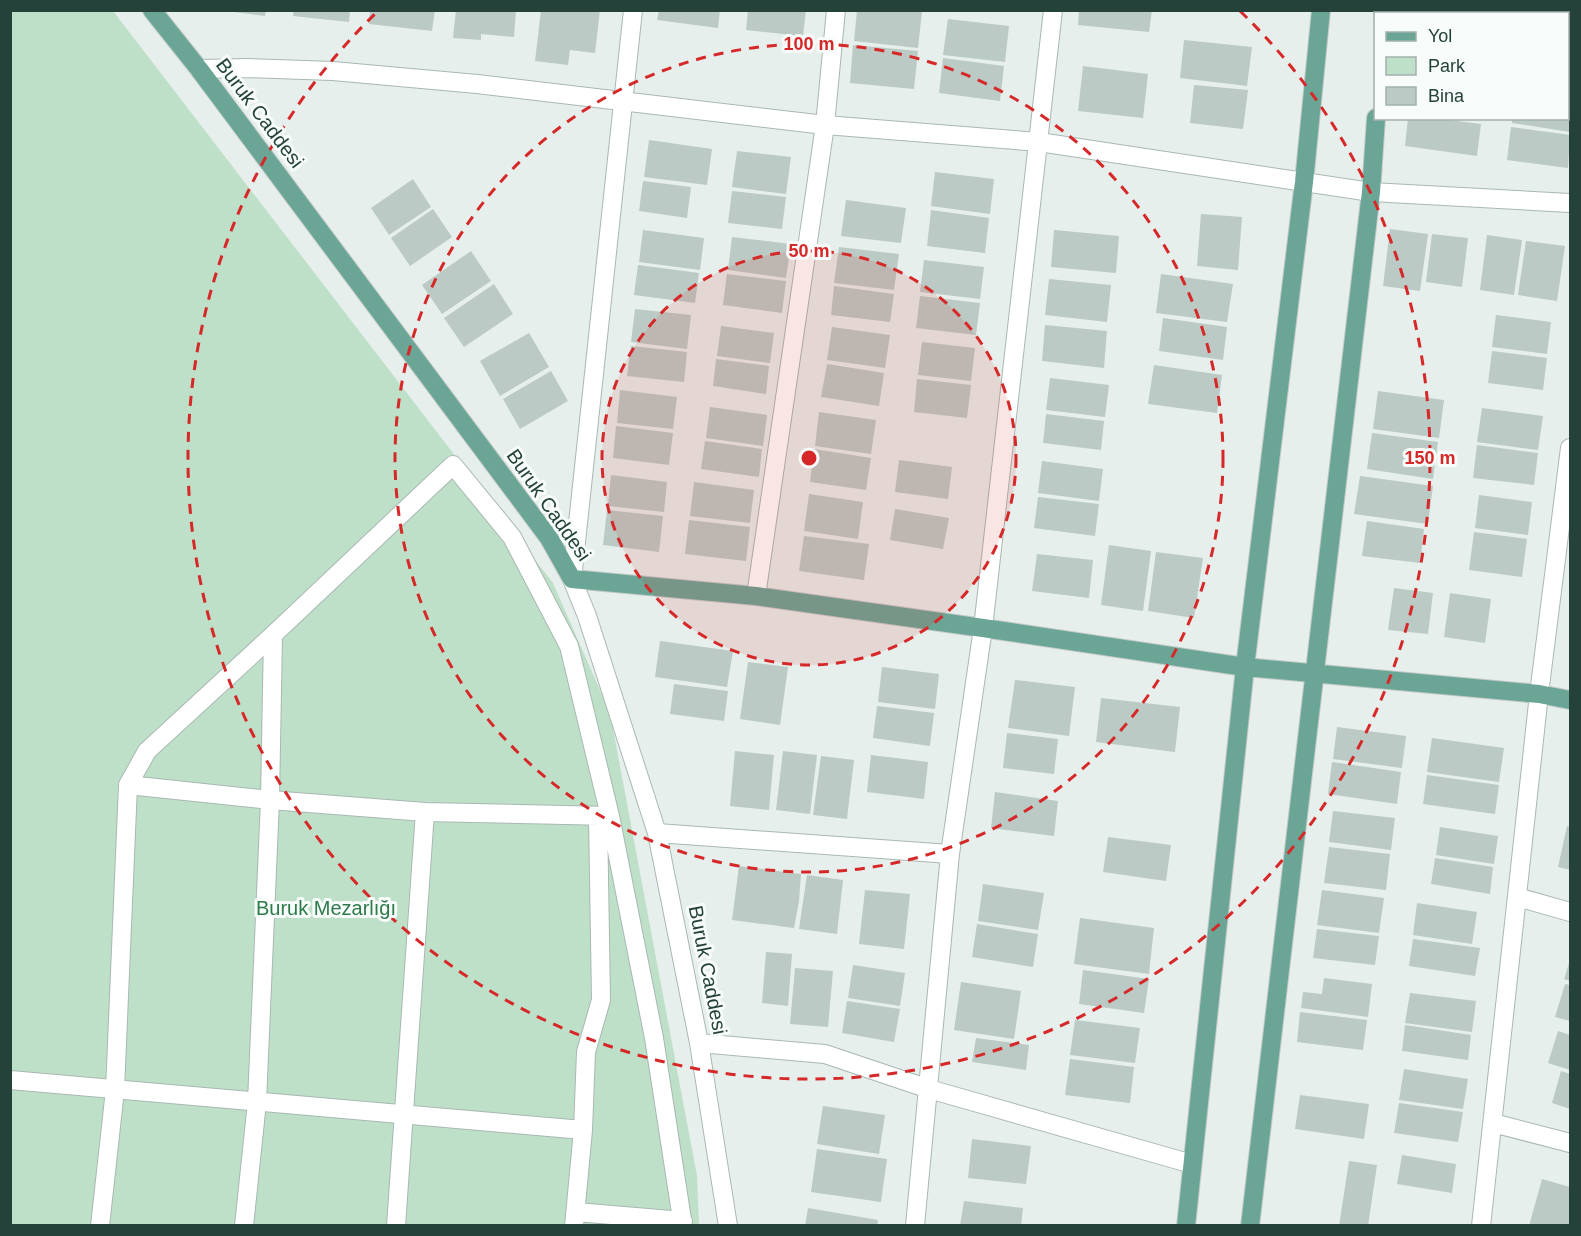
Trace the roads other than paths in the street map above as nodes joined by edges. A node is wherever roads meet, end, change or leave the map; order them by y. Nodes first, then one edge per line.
1 (152, 10) edge
2 (633, 10) edge
3 (836, 10) edge
4 (1053, 10) edge
5 (1321, 10) edge
6 (199, 69) junction
7 (623, 101) junction
8 (1376, 120) edge
9 (825, 125) junction
10 (1039, 142) junction
11 (1304, 182) junction
12 (1371, 192) junction
13 (1570, 203) edge
14 (1570, 448) edge
15 (572, 579) junction
16 (756, 596) junction
17 (983, 628) junction
18 (273, 635) junction
19 (1245, 667) junction
20 (1315, 673) junction
21 (1539, 694) junction
22 (1570, 700) edge
23 (128, 785) junction
24 (270, 800) junction
25 (425, 812) junction
26 (604, 816) junction
27 (657, 833) junction
28 (950, 854) junction
29 (1517, 897) junction
30 (1570, 912) edge
31 (699, 1043) junction
32 (10, 1080) edge
33 (929, 1089) junction
34 (115, 1090) junction
35 (257, 1102) junction
36 (404, 1115) junction
37 (1493, 1123) junction
38 (583, 1130) junction
39 (1570, 1143) edge
40 (1192, 1164) junction
41 (575, 1219) edge
42 (683, 1223) edge
43 (100, 1226) edge
44 (244, 1226) edge
45 (396, 1226) edge
46 (728, 1226) edge
47 (915, 1226) edge
48 (1186, 1226) edge
49 (1250, 1226) edge
50 (1481, 1226) edge

1 - 6 main road, Buruk Caddesi
2 - 7 street
3 - 9 street
4 - 10 street
5 - 11 main road
6 - 7 street
6 - 15 main road, Buruk Caddesi
7 - 9 street
7 - 15 street
8 - 12 main road
9 - 10 street
9 - 16 street
10 - 11 street
10 - 17 street
11 - 12 street
11 - 19 main road
12 - 13 street
12 - 20 main road
14 - 21 street
15 - 16 main road
15 - 27 street, Buruk Caddesi
16 - 17 main road
17 - 19 main road
17 - 28 street
18 - 23 street
18 - 24 street
18 - 26 street
19 - 20 main road
19 - 40 main road
20 - 21 main road
20 - 49 main road
21 - 22 main road
21 - 29 street
23 - 24 street
23 - 34 street
24 - 25 street
24 - 35 street
25 - 26 street
25 - 36 street
26 - 38 street
26 - 42 street
27 - 28 street
27 - 31 street, Buruk Caddesi
28 - 33 street
29 - 30 street
29 - 37 street
31 - 33 street
31 - 46 street, Buruk Caddesi
32 - 34 street
33 - 40 street
33 - 47 street
34 - 35 street
34 - 43 street
35 - 36 street
35 - 44 street
36 - 38 street
36 - 45 street
37 - 39 street
37 - 50 street
38 - 41 street
40 - 48 main road
41 - 42 street

